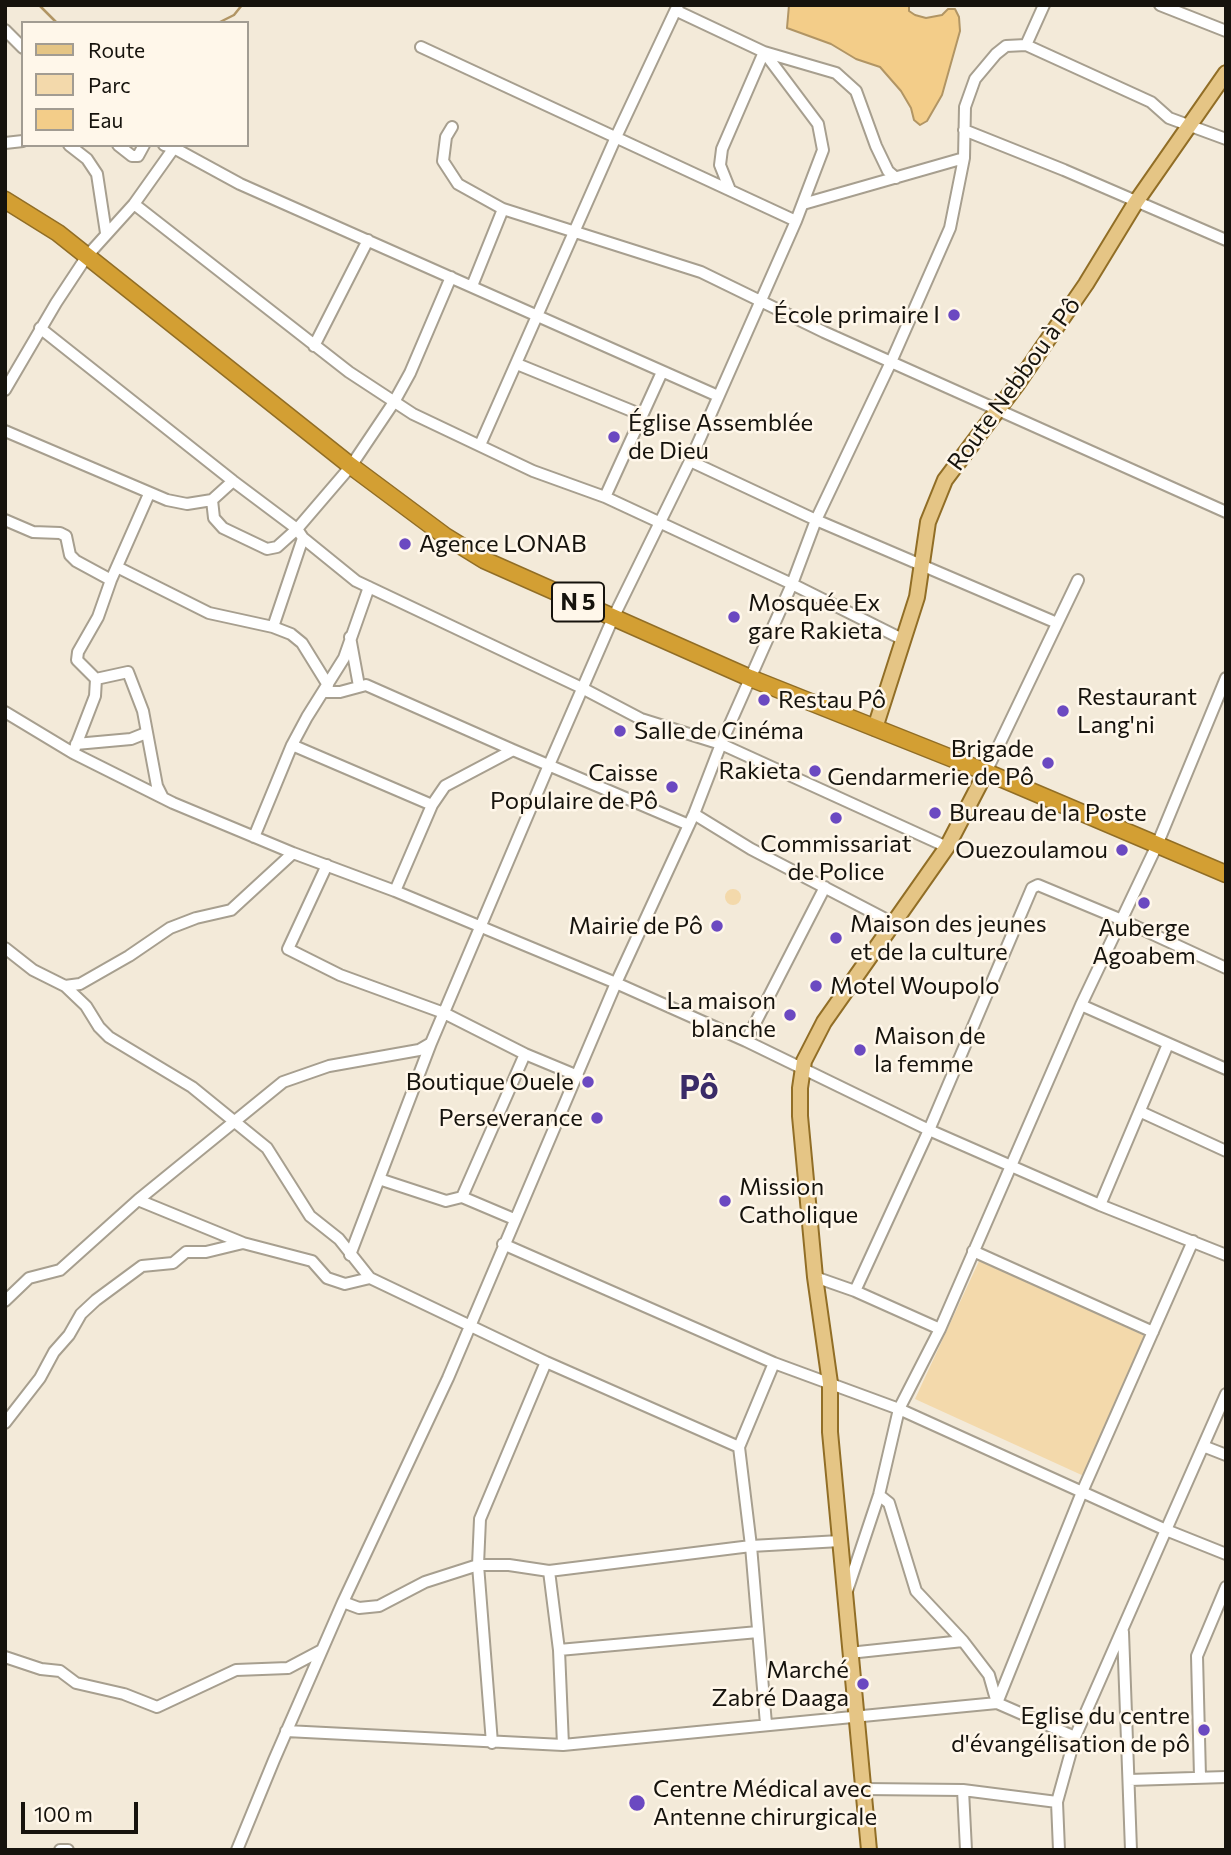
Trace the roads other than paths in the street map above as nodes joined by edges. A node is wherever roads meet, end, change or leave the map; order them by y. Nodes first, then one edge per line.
1 (1044, 5) edge
2 (1160, 5) edge
3 (677, 8) edge
4 (5, 30) edge
5 (1226, 32) edge
6 (1026, 45) junction
7 (21, 46) edge
8 (421, 47) dead end
9 (764, 52) junction
10 (1226, 73) edge
11 (1190, 125) junction
12 (452, 127) dead end
13 (964, 130) junction
14 (615, 137) junction
15 (1226, 139) edge
16 (72, 147) edge
17 (121, 147) edge
18 (143, 147) edge
19 (170, 147) edge
20 (173, 147) edge
21 (964, 158) junction
22 (896, 178) junction
23 (730, 190) junction
24 (5, 200) edge
25 (1136, 202) junction
26 (134, 204) junction
27 (803, 204) junction
28 (503, 209) junction
29 (796, 221) junction
30 (106, 233) junction
31 (574, 233) junction
32 (368, 240) junction
33 (1226, 240) edge
34 (87, 256) junction
35 (451, 277) junction
36 (472, 286) junction
37 (760, 303) junction
38 (538, 316) junction
39 (40, 328) junction
40 (314, 345) junction
41 (891, 362) junction
42 (517, 364) junction
43 (662, 372) junction
44 (5, 390) edge
45 (718, 396) junction
46 (394, 402) junction
47 (996, 410) junction
48 (642, 415) junction
49 (5, 431) edge
50 (480, 445) junction
51 (690, 461) junction
52 (351, 466) junction
53 (233, 481) junction
54 (149, 494) junction
55 (605, 497) junction
56 (212, 500) junction
57 (1226, 512) edge
58 (5, 520) edge
59 (816, 520) junction
60 (660, 524) junction
61 (300, 533) junction
62 (921, 566) junction
63 (117, 567) junction
64 (111, 580) junction
65 (1078, 580) dead end
66 (792, 584) junction
67 (369, 587) junction
68 (613, 618) junction
69 (1058, 623) junction
70 (273, 627) junction
71 (350, 638) junction
72 (902, 639) junction
73 (750, 678) junction
74 (1226, 678) edge
75 (96, 679) junction
76 (359, 686) junction
77 (582, 688) junction
78 (326, 689) junction
79 (5, 712) edge
80 (876, 728) junction
81 (146, 733) junction
82 (721, 744) junction
83 (292, 745) junction
84 (75, 748) junction
85 (513, 750) junction
86 (549, 765) junction
87 (986, 772) junction
88 (163, 798) junction
89 (432, 805) junction
90 (691, 819) junction
91 (254, 837) junction
92 (1157, 845) junction
93 (947, 847) junction
94 (293, 853) junction
95 (327, 865) junction
96 (1226, 874) edge
97 (825, 887) junction
98 (395, 891) junction
99 (1122, 920) junction
100 (893, 923) junction
101 (481, 927) junction
102 (5, 948) edge
103 (1226, 968) edge
104 (616, 982) junction
105 (65, 986) junction
106 (1082, 1005) junction
107 (444, 1013) junction
108 (746, 1041) junction
109 (431, 1043) junction
110 (1168, 1044) junction
111 (525, 1054) junction
112 (803, 1069) junction
113 (1226, 1069) edge
114 (578, 1076) junction
115 (1141, 1112) junction
116 (235, 1121) junction
117 (929, 1130) junction
118 (1226, 1151) edge
119 (1010, 1167) junction
120 (380, 1179) junction
121 (462, 1196) junction
122 (138, 1200) junction
123 (1100, 1205) junction
124 (514, 1219) junction
125 (1193, 1241) junction
126 (243, 1243) junction
127 (503, 1244) junction
128 (973, 1251) junction
129 (350, 1255) junction
130 (1226, 1255) edge
131 (815, 1277) junction
132 (370, 1278) junction
133 (855, 1292) junction
134 (5, 1301) edge
135 (468, 1325) junction
136 (940, 1329) junction
137 (1153, 1332) junction
138 (546, 1362) junction
139 (774, 1363) junction
140 (830, 1383) junction
141 (1226, 1394) edge
142 (899, 1409) junction
143 (5, 1423) edge
144 (1203, 1446) junction
145 (739, 1447) junction
146 (1226, 1455) edge
147 (1082, 1492) junction
148 (879, 1495) junction
149 (1166, 1530) junction
150 (840, 1541) junction
151 (751, 1546) junction
152 (1226, 1554) edge
153 (478, 1565) junction
154 (549, 1571) junction
155 (1226, 1587) edge
156 (846, 1594) junction
157 (343, 1602) junction
158 (1221, 1611) edge
159 (1123, 1628) junction
160 (758, 1632) junction
161 (963, 1641) junction
162 (322, 1650) junction
163 (559, 1650) junction
164 (849, 1653) junction
165 (5, 1657) edge
166 (997, 1703) junction
167 (855, 1718) junction
168 (766, 1724) junction
169 (286, 1731) junction
170 (1075, 1737) junction
171 (492, 1743) junction
172 (563, 1745) junction
173 (1200, 1777) junction
174 (1226, 1777) edge
175 (1129, 1780) junction
176 (863, 1789) junction
177 (963, 1790) junction
178 (1057, 1802) junction
179 (60, 1850) edge
180 (68, 1850) edge
181 (237, 1850) edge
182 (869, 1850) edge
183 (966, 1850) edge
184 (1059, 1850) edge
185 (1131, 1850) edge

1 - 6 street
2 - 5 street
3 - 9 street
3 - 14 street
4 - 7 street
6 - 11 street
6 - 13 street
8 - 14 street
9 - 22 street
9 - 23 street
9 - 27 street
10 - 11 main road, Route Nebbou à Pô
11 - 15 street
11 - 25 main road, Route Nebbou à Pô
12 - 28 street
13 - 21 street
13 - 25 street
14 - 23 street
14 - 31 street
16 - 30 street
17 - 18 street
19 - 26 street
20 - 32 street
21 - 22 street
21 - 41 street
22 - 27 street
23 - 29 street
24 - 34 highway, N 5
25 - 33 street
25 - 47 main road, Route Nebbou à Pô
26 - 30 street
26 - 40 street
27 - 29 street
28 - 31 street
28 - 36 street
29 - 37 street
30 - 34 street
31 - 37 street
31 - 38 street
32 - 35 street
32 - 40 street
34 - 39 street
34 - 52 highway, N 5
35 - 36 street
35 - 46 street
36 - 38 street
37 - 41 street
37 - 45 street
38 - 42 street
38 - 43 street
39 - 44 street
39 - 53 street
40 - 46 street
41 - 47 street
41 - 59 street
42 - 48 street
42 - 50 street
43 - 45 street
43 - 48 street
45 - 51 street
46 - 50 street
46 - 52 street
47 - 57 street
47 - 62 main road, Route Nebbou à Pô
48 - 55 street
49 - 54 street
50 - 55 street
51 - 59 street
51 - 60 street
52 - 61 street
52 - 68 highway, N 5
53 - 56 street
53 - 61 street
54 - 56 street
54 - 63 street
55 - 60 street
56 - 61 street
58 - 64 street
59 - 62 street
59 - 66 street
60 - 66 street
60 - 68 street
61 - 67 street
61 - 70 street
62 - 69 street
62 - 72 main road, Route Nebbou à Pô
63 - 64 street
63 - 70 street
64 - 75 street
65 - 69 street
66 - 72 street
66 - 73 street
67 - 71 street
67 - 77 street
68 - 73 highway, N 5
68 - 77 street
69 - 87 street
70 - 78 street
71 - 76 street
71 - 78 street
72 - 80 main road, Route Nebbou à Pô
73 - 80 highway, N 5
73 - 82 street
74 - 92 street
75 - 81 street
75 - 84 street
76 - 78 street
76 - 85 street
77 - 82 street
77 - 86 street
78 - 83 street
79 - 84 street
80 - 87 highway, N 5
81 - 84 street
81 - 88 street
82 - 90 street
82 - 93 street
83 - 89 street
83 - 91 street
84 - 88 street
85 - 86 street
85 - 89 street
86 - 90 street
86 - 101 street
87 - 92 highway, N 5
87 - 93 main road
88 - 91 street
89 - 98 street
90 - 97 street
90 - 104 street
91 - 94 street
92 - 96 highway, N 5
92 - 99 street
93 - 100 main road
94 - 95 street
94 - 105 street
95 - 98 street
95 - 107 street
97 - 100 street
97 - 108 street
98 - 101 street
99 - 103 street
99 - 106 street
99 - 117 street
100 - 112 main road
101 - 104 street
101 - 107 street
102 - 105 street
104 - 108 street
104 - 114 street
105 - 116 street
106 - 110 street
106 - 119 street
107 - 109 street
107 - 111 street
108 - 112 street
109 - 116 street
109 - 120 street
110 - 113 street
110 - 115 street
111 - 114 street
111 - 121 street
112 - 117 street
112 - 131 main road
114 - 124 street
115 - 118 street
115 - 123 street
116 - 122 street
116 - 129 street
117 - 119 street
117 - 133 street
119 - 123 street
119 - 128 street
120 - 121 street
120 - 129 street
121 - 124 street
122 - 126 street
122 - 134 street
123 - 125 street
124 - 127 street
125 - 130 street
125 - 137 street
126 - 132 street
126 - 143 street
127 - 135 street
127 - 139 street
128 - 136 street
128 - 137 street
129 - 132 street
131 - 133 street
131 - 140 main road
132 - 135 street
133 - 136 street
135 - 138 street
135 - 157 street
136 - 142 street
137 - 147 street
138 - 145 street
138 - 153 street
139 - 140 street
139 - 145 street
140 - 142 street
140 - 150 main road
141 - 144 street
142 - 147 street
142 - 148 street
144 - 146 street
144 - 149 street
145 - 151 street
147 - 149 street
147 - 166 street
148 - 156 street
148 - 161 street
149 - 152 street
149 - 159 street
150 - 151 street
150 - 156 main road
151 - 154 street
151 - 160 street
153 - 154 street
153 - 157 street
153 - 171 street
154 - 163 street
155 - 158 street
156 - 164 main road
157 - 162 street
158 - 173 street
159 - 170 street
159 - 175 street
160 - 163 street
160 - 168 street
161 - 164 street
161 - 166 street
162 - 165 street
162 - 169 street
163 - 172 street
164 - 167 main road
166 - 167 street
166 - 170 street
167 - 168 street
167 - 176 main road
168 - 172 street
169 - 171 street
169 - 181 street
170 - 178 street
171 - 172 street
173 - 174 street
173 - 175 street
175 - 185 street
176 - 177 street
176 - 182 main road
177 - 178 street
177 - 183 street
178 - 184 street
179 - 180 street

